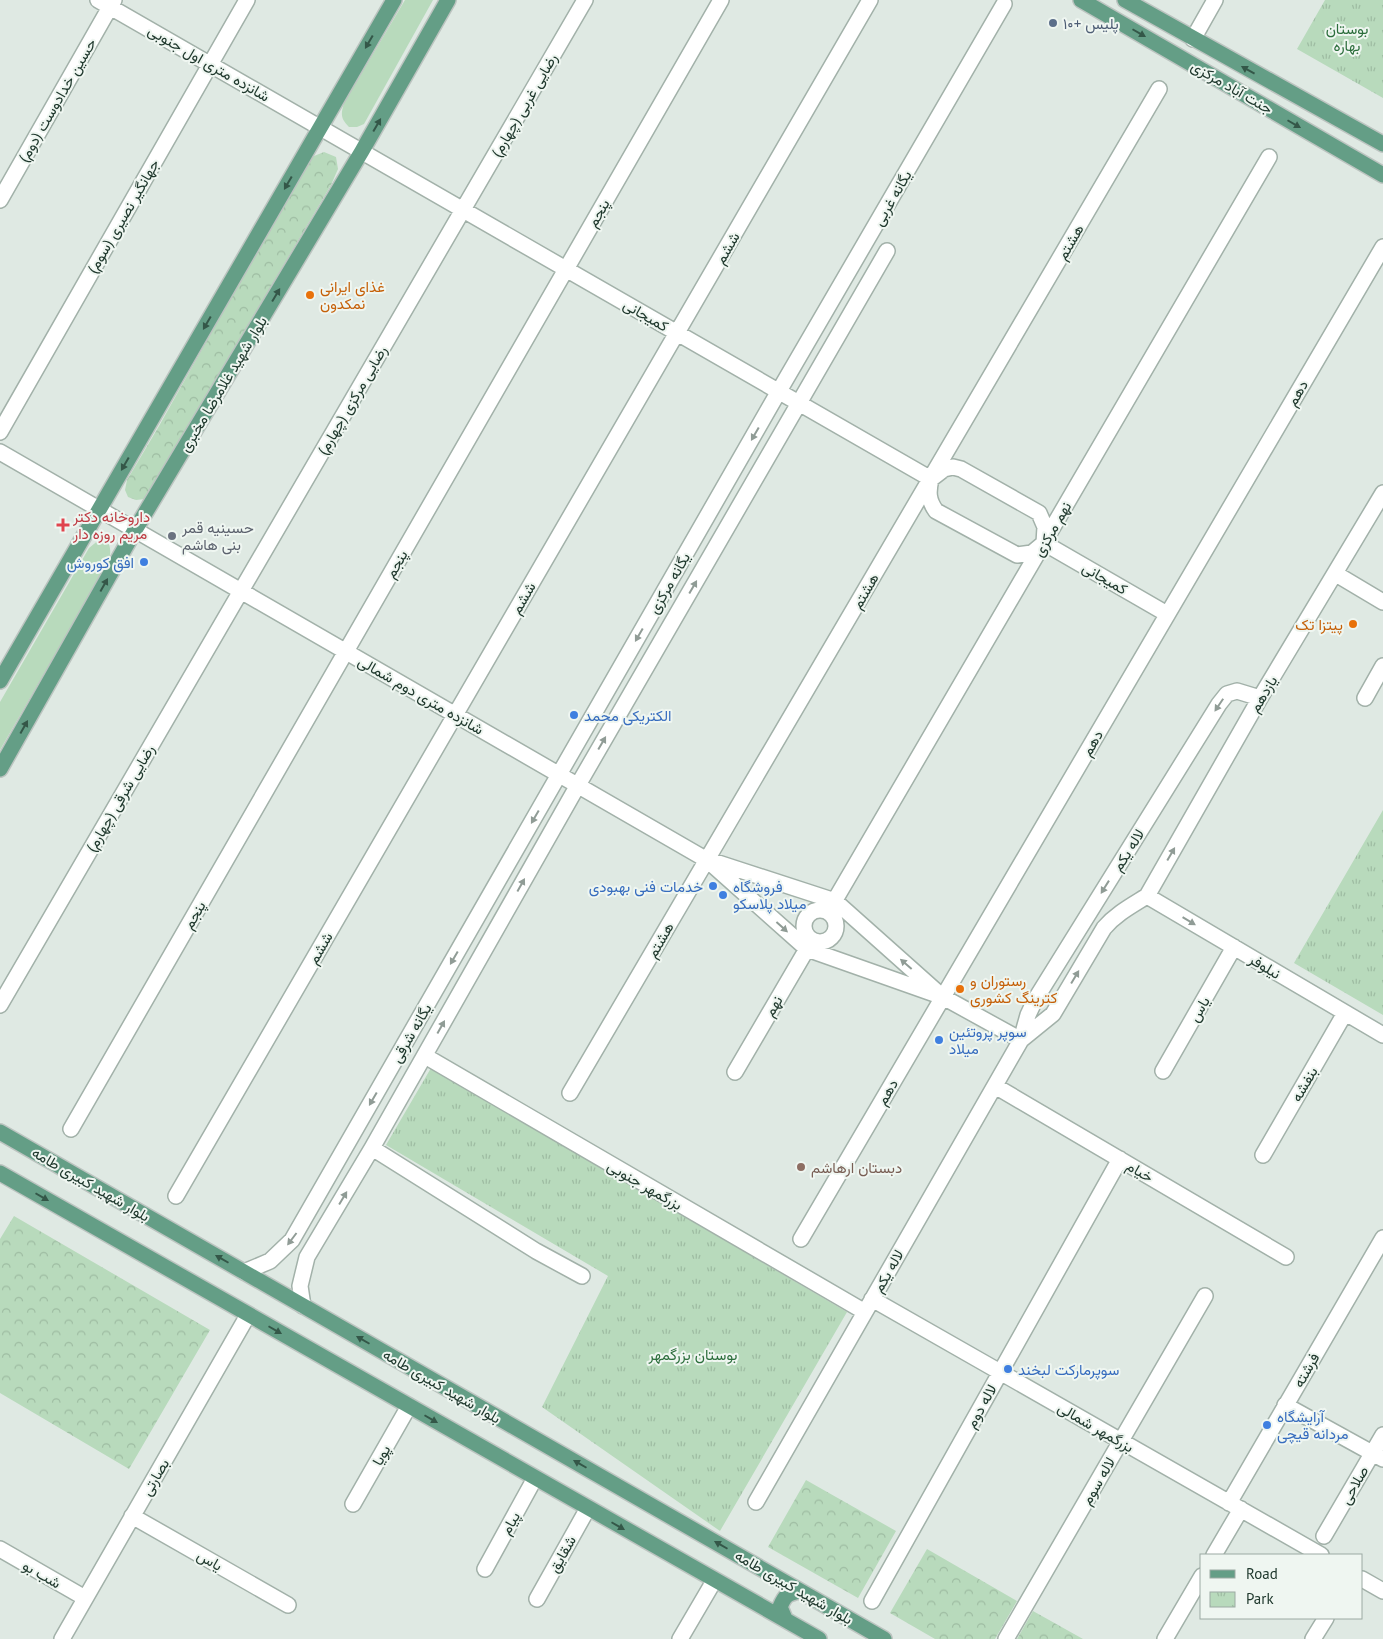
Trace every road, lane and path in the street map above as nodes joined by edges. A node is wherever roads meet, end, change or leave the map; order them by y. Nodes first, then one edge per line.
1 (247, 0) edge
2 (394, 0) edge
3 (448, 0) edge
4 (585, 0) edge
5 (721, 0) edge
6 (870, 0) edge
7 (1081, 0) edge
8 (1125, 0) edge
9 (1214, 0) edge
10 (108, 2) edge
11 (1004, 4) dead end
12 (1192, 39) junction
13 (210, 64) junction
14 (1159, 89) dead end
15 (320, 127) junction
16 (1381, 143) edge
17 (362, 151) junction
18 (1268, 157) dead end
19 (1367, 166) junction
20 (1383, 175) edge
21 (0, 200) edge
22 (463, 209) junction
23 (1383, 247) edge
24 (887, 251) dead end
25 (566, 269) junction
26 (677, 333) junction
27 (779, 391) junction
28 (800, 403) junction
29 (0, 432) edge
30 (0, 452) edge
31 (930, 479) junction
32 (1383, 493) edge
33 (100, 509) junction
34 (135, 530) junction
35 (1044, 542) junction
36 (1336, 574) junction
37 (241, 591) junction
38 (1383, 602) edge
39 (1167, 614) junction
40 (346, 651) junction
41 (1383, 666) edge
42 (0, 681) edge
43 (1260, 698) junction
44 (1365, 698) dead end
45 (456, 715) junction
46 (0, 769) edge
47 (560, 775) junction
48 (578, 785) junction
49 (707, 860) junction
50 (1147, 896) junction
51 (831, 907) junction
52 (809, 945) junction
53 (1234, 948) junction
54 (943, 996) junction
55 (0, 1005) edge
56 (1345, 1013) junction
57 (1383, 1035) edge
58 (1021, 1040) junction
59 (425, 1056) junction
60 (1163, 1071) dead end
61 (735, 1072) dead end
62 (995, 1086) junction
63 (570, 1093) dead end
64 (71, 1129) dead end
65 (0, 1132) edge
66 (372, 1148) junction
67 (1263, 1155) dead end
68 (1120, 1159) junction
69 (0, 1173) edge
70 (176, 1196) dead end
71 (1383, 1238) edge
72 (801, 1239) dead end
73 (1286, 1257) dead end
74 (244, 1272) junction
75 (582, 1276) dead end
76 (1205, 1296) dead end
77 (303, 1306) junction
78 (869, 1306) junction
79 (248, 1314) junction
80 (1000, 1372) junction
81 (1285, 1405) junction
82 (408, 1406) junction
83 (1383, 1435) edge
84 (1121, 1441) junction
85 (1378, 1456) edge
86 (535, 1478) junction
87 (756, 1502) dead end
88 (353, 1504) dead end
89 (1235, 1506) junction
90 (588, 1508) junction
91 (132, 1516) junction
92 (1324, 1536) dead end
93 (0, 1549) edge
94 (1214, 1554) edge
95 (1319, 1554) edge
96 (486, 1568) dead end
97 (1200, 1579) edge
98 (1363, 1580) edge
99 (714, 1581) junction
100 (799, 1591) junction
101 (1383, 1591) edge
102 (85, 1598) junction
103 (537, 1599) dead end
104 (872, 1601) dead end
105 (288, 1605) dead end
106 (785, 1619) junction
107 (1325, 1619) edge
108 (62, 1639) edge
109 (680, 1639) edge
110 (819, 1639) edge
111 (884, 1639) edge
112 (1006, 1639) edge
113 (1165, 1639) edge
114 (1313, 1639) edge

1 - 13 street, جهانگیر نصیری (سوم)
2 -> 15 main road
17 -> 3 main road, بلوار شهید غلامرضا مخبری
4 - 22 street, رضایی غربی (چهارم)
5 - 25 street, پنجم
6 - 26 street, ششم
7 -> 19 main road, جنت آباد مرکزی
8 - 12 main road, جنت آباد مرکزی
9 - 12 street
10 - 13 street, شانزده متری اول جنوبی
10 - 21 street, حسین خدادوست (دوم)
11 - 27 street, یگانه غربی
16 -> 12 main road, جنت آباد مرکزی
13 - 15 street, شانزده متری اول جنوبی
13 - 29 street, جهانگیر نصیری (سوم)
14 - 31 street, هشتم
15 - 17 street, شانزده متری اول جنوبی
15 -> 33 main road
16 - 19 main road
17 - 22 street, کمیجانی
34 -> 17 main road, بلوار شهید غلامرضا مخبری
18 - 35 street, نهم مرکزی
19 - 20 main road, جنت آباد مرکزی
22 - 25 street, کمیجانی
22 - 37 street, رضایی مرکزی (چهارم)
23 - 39 street, دهم
24 - 28 street
25 - 26 street, کمیجانی
25 - 40 street, پنجم
26 - 27 street, کمیجانی
26 - 45 street, ششم
27 - 28 street, کمیجانی
27 -> 47 street, یگانه مرکزی
28 - 31 street, کمیجانی
48 -> 28 street, یگانه مرکزی
30 - 33 street, شانزده متری دوم شمالی
31 - 35 street
31 - 35 street
31 - 49 street, هشتم
32 - 36 street, یازدهم
33 - 34 street, شانزده متری دوم شمالی
33 - 42 main road
34 - 37 street, شانزده متری دوم شمالی
46 -> 34 main road, بلوار شهید غلامرضا مخبری
35 - 39 street, کمیجانی
35 - 51 street, نهم مرکزی
36 - 38 street
36 - 43 street, یازدهم
37 - 40 street, شانزده متری دوم شمالی
37 - 55 street, رضایی شرقی (چهارم)
39 - 54 street, دهم
40 - 45 street, شانزده متری دوم شمالی
40 - 64 street, پنجم
41 - 44 street
50 -> 43 street, یازدهم
43 -> 58 street, لاله یکم
45 - 47 street, شانزده متری دوم شمالی
45 - 70 street, ششم
47 - 48 street, شانزده متری دوم شمالی
47 -> 74 street, یگانه شرقی
48 - 49 street, شانزده متری دوم شمالی
59 -> 48 street, یگانه شرقی
49 - 51 street, شانزده متری دوم شمالی
49 -> 52 street, شانزده متری دوم شمالی
49 - 63 street, هشتم
50 -> 53 street, نیلوفر
58 -> 50 street, لاله یکم
51 - 52 street
51 - 52 street
54 -> 51 street, شانزده متری دوم شمالی
52 - 54 street, شانزده متری دوم شمالی
52 - 61 street, نهم
53 - 56 street, نیلوفر
53 - 60 street, یاس
54 - 58 street, شانزده متری دوم شمالی
54 - 72 street, دهم
56 - 57 street, نیلوفر
56 - 67 street, بنفشه
58 - 62 street, لاله یکم
59 - 66 street, یگانه شرقی
59 - 78 street, بزرگمهر جنوبی
62 - 68 street, خیام
62 - 78 street, لاله یکم
74 -> 65 main road, بلوار شهید کبیری طامه
66 - 75 street
77 -> 66 street, یگانه شرقی
68 - 73 street, خیام
68 - 80 street, لاله دوم
69 -> 79 main road
71 - 81 street, فرشته
74 - 77 main road, بلوار شهید کبیری طامه
76 - 84 street, لاله سوم
100 -> 77 main road, بلوار شهید کبیری طامه
78 - 80 street, بزرگمهر شمالی
78 - 87 street, لاله یکم
79 -> 82 main road
79 - 91 street, بصارتی
80 - 84 street, بزرگمهر شمالی
80 - 104 street, لاله دوم
81 - 85 street
81 - 89 street, فرشته
82 -> 86 main road
82 - 88 street, پویا
83 - 85 street, صلاحی
84 - 89 street, بزرگمهر شمالی
84 - 112 street, لاله سوم
85 - 92 street, صلاحی
86 - 90 main road
86 - 96 street, پیام
89 - 94 street, فرشته
89 - 95 street, بزرگمهر شمالی
90 -> 99 main road
90 - 103 street, شقایق
91 - 102 street, بصارتی
91 - 105 street, یاس
93 - 102 street, شب بو
97 - 113 street
98 - 101 street
99 - 106 main road
99 - 109 street
100 - 106 main road
100 - 111 main road, بلوار شهید کبیری طامه
102 - 108 street, بصارتی
106 - 110 main road
107 - 114 street

